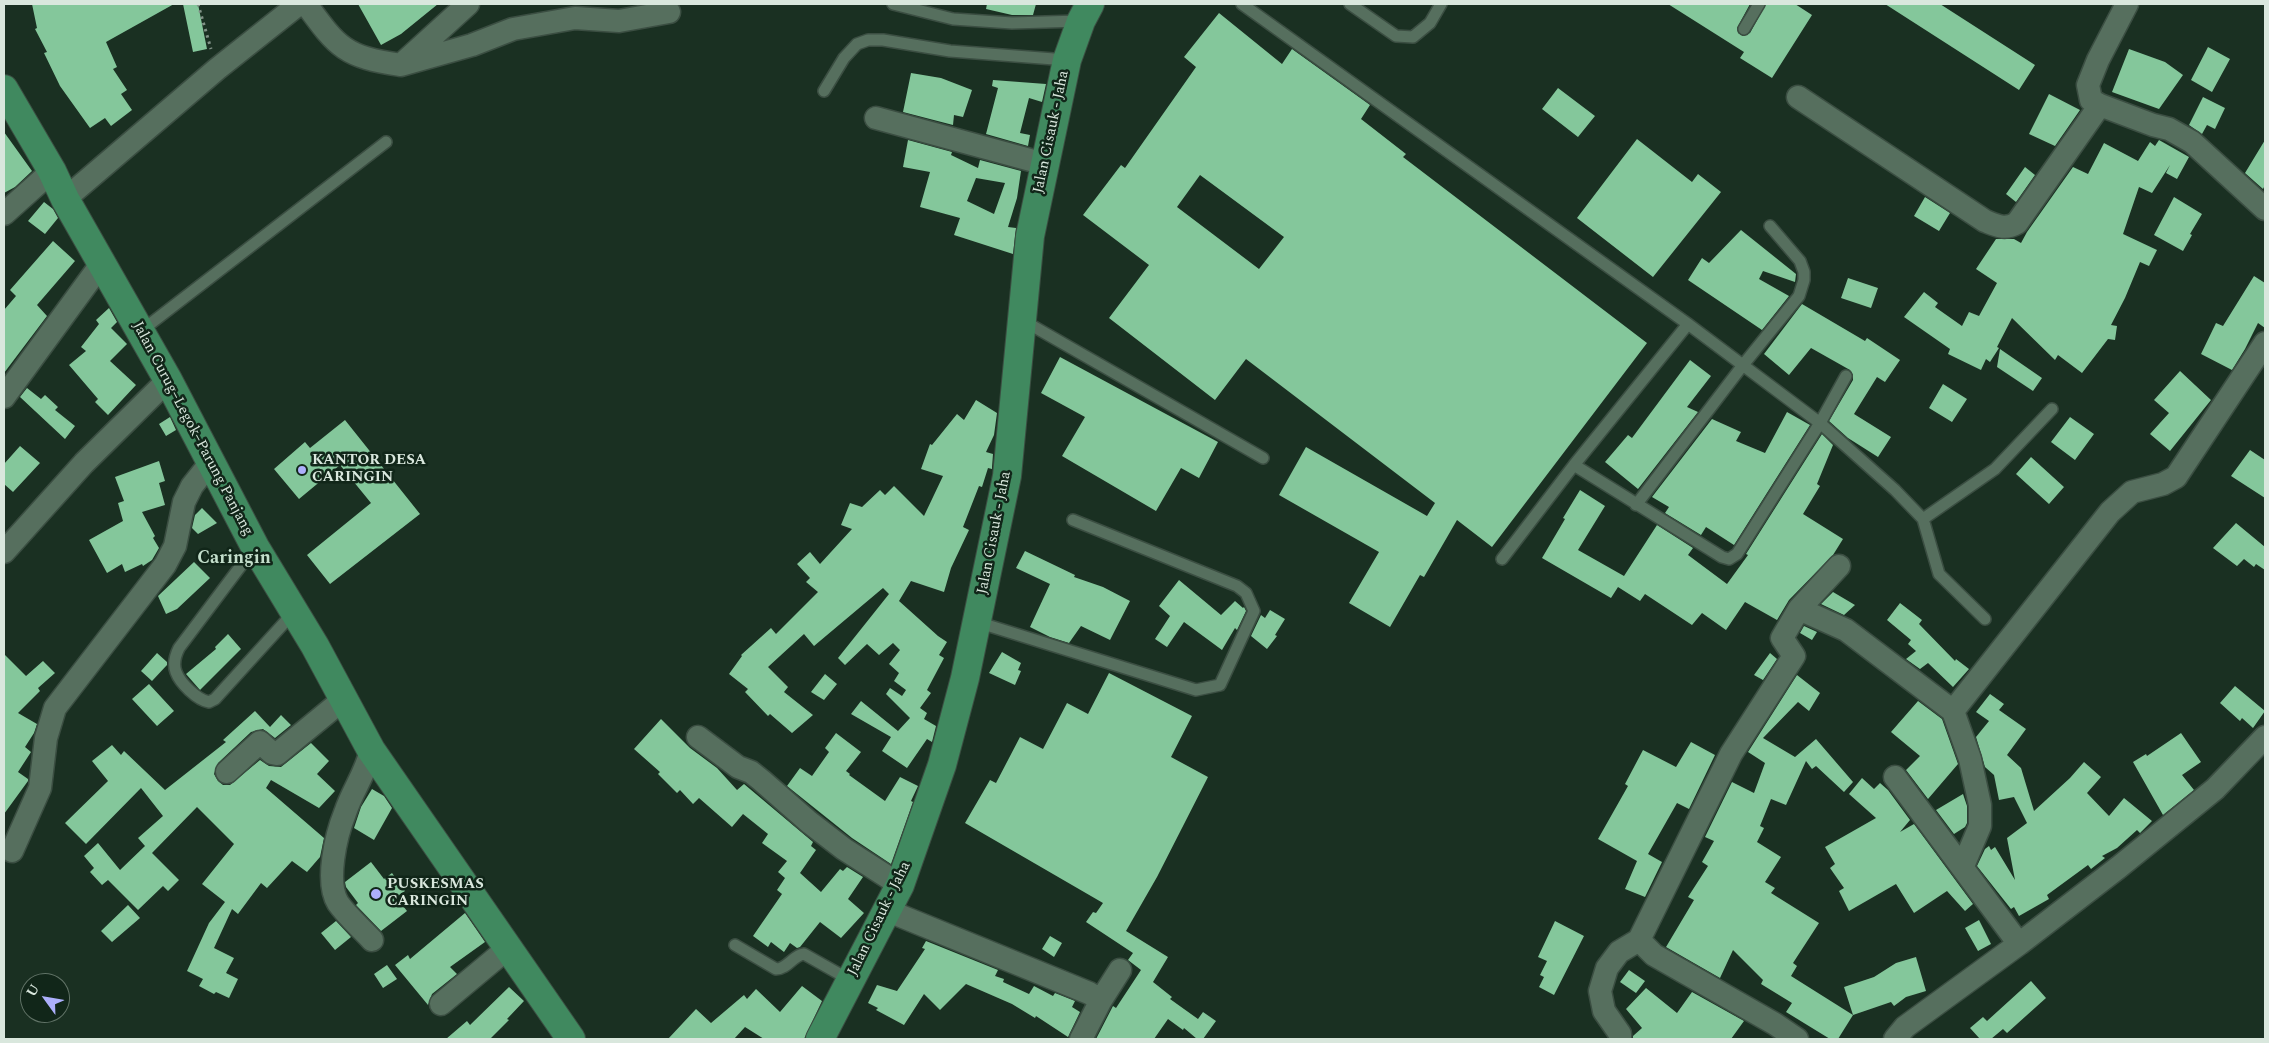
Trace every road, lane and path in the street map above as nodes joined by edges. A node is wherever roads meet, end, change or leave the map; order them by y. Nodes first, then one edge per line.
1 (198, 4) edge
2 (299, 4) edge
3 (306, 4) edge
4 (468, 4) edge
5 (893, 4) edge
6 (1242, 4) edge
7 (1350, 4) edge
8 (1441, 4) edge
9 (1759, 4) edge
10 (2127, 4) edge
11 (673, 6) edge
12 (1085, 12) edge
13 (1744, 29) dead end
14 (1067, 60) junction
15 (401, 65) junction
16 (217, 69) junction
17 (4, 89) edge
18 (824, 91) dead end
19 (1798, 97) dead end
20 (2100, 105) junction
21 (876, 118) dead end
22 (386, 142) dead end
23 (1045, 164) junction
24 (52, 171) junction
25 (65, 199) junction
26 (2265, 209) edge
27 (4, 214) edge
28 (1770, 226) dead end
29 (102, 263) junction
30 (1024, 321) junction
31 (1688, 324) junction
32 (141, 331) junction
33 (2265, 343) edge
34 (1743, 365) junction
35 (1846, 376) dead end
36 (168, 380) junction
37 (4, 397) edge
38 (2052, 409) dead end
39 (1820, 422) junction
40 (1263, 458) dead end
41 (212, 462) junction
42 (1574, 465) junction
43 (1636, 505) junction
44 (1923, 519) junction
45 (1072, 520) dead end
46 (255, 547) junction
47 (4, 552) edge
48 (1502, 559) dead end
49 (1839, 566) dead end
50 (1799, 609) junction
51 (294, 612) junction
52 (1985, 619) dead end
53 (977, 622) junction
54 (345, 698) junction
55 (1953, 711) junction
56 (698, 737) dead end
57 (2265, 737) edge
58 (371, 750) junction
59 (227, 772) dead end
60 (1895, 777) dead end
61 (12, 851) dead end
62 (1962, 866) junction
63 (900, 885) junction
64 (886, 910) junction
65 (372, 940) dead end
66 (1639, 940) junction
67 (2019, 944) junction
68 (735, 946) dead end
69 (508, 948) junction
70 (1120, 970) dead end
71 (850, 980) junction
72 (1101, 1000) junction
73 (442, 1004) dead end
74 (571, 1039) edge
75 (820, 1039) edge
76 (1081, 1039) edge
77 (1620, 1039) edge
78 (1797, 1039) edge
79 (1895, 1039) edge

1 - 16 path
2 - 16 street
3 - 15 street
4 - 15 street
5 - 12 lane
6 - 31 lane
7 - 8 lane
9 - 13 lane
10 - 20 street
11 - 15 street
12 - 14 main road, Jalan Cisauk - Jaha
14 - 18 lane
14 - 23 main road, Jalan Cisauk - Jaha
16 - 25 street
17 - 24 main road, Jalan Curug–Legok–Parung Panjang
19 - 20 street
20 - 26 street
21 - 23 street
22 - 32 lane
23 - 30 main road, Jalan Cisauk - Jaha
24 - 25 main road, Jalan Curug–Legok–Parung Panjang
24 - 27 street
25 - 29 main road, Jalan Curug–Legok–Parung Panjang
28 - 34 lane
29 - 32 main road, Jalan Curug–Legok–Parung Panjang
29 - 37 street
30 - 40 lane
30 - 53 main road, Jalan Cisauk - Jaha
31 - 34 lane
31 - 42 lane
32 - 36 main road, Jalan Curug–Legok–Parung Panjang
33 - 55 street
34 - 39 lane
34 - 43 lane
35 - 39 lane
36 - 41 main road, Jalan Curug–Legok–Parung Panjang
36 - 47 street
38 - 44 lane
39 - 43 lane
39 - 44 lane
41 - 46 main road, Jalan Curug–Legok–Parung Panjang
41 - 61 street
42 - 43 lane
42 - 48 lane
44 - 52 lane
45 - 53 lane
46 - 51 main road, Jalan Curug–Legok–Parung Panjang
46 - 51 lane
49 - 50 street
50 - 55 street
50 - 66 street
51 - 54 main road, Jalan Curug–Legok–Parung Panjang
53 - 63 main road, Jalan Cisauk - Jaha
54 - 58 main road, Jalan Curug–Legok–Parung Panjang
54 - 59 street
55 - 62 street
56 - 63 street
57 - 67 street
58 - 65 street
58 - 69 main road, Jalan Curug–Legok–Parung Panjang
60 - 62 street
62 - 67 street
63 - 64 main road, Jalan Cisauk - Jaha
64 - 71 main road, Jalan Cisauk - Jaha
64 - 72 street
66 - 77 street
66 - 78 street
67 - 79 street
68 - 71 lane
69 - 73 street
69 - 74 main road, Jalan Curug–Legok–Parung Panjang
70 - 72 street
71 - 75 main road, Jalan Cisauk - Jaha
72 - 76 street

